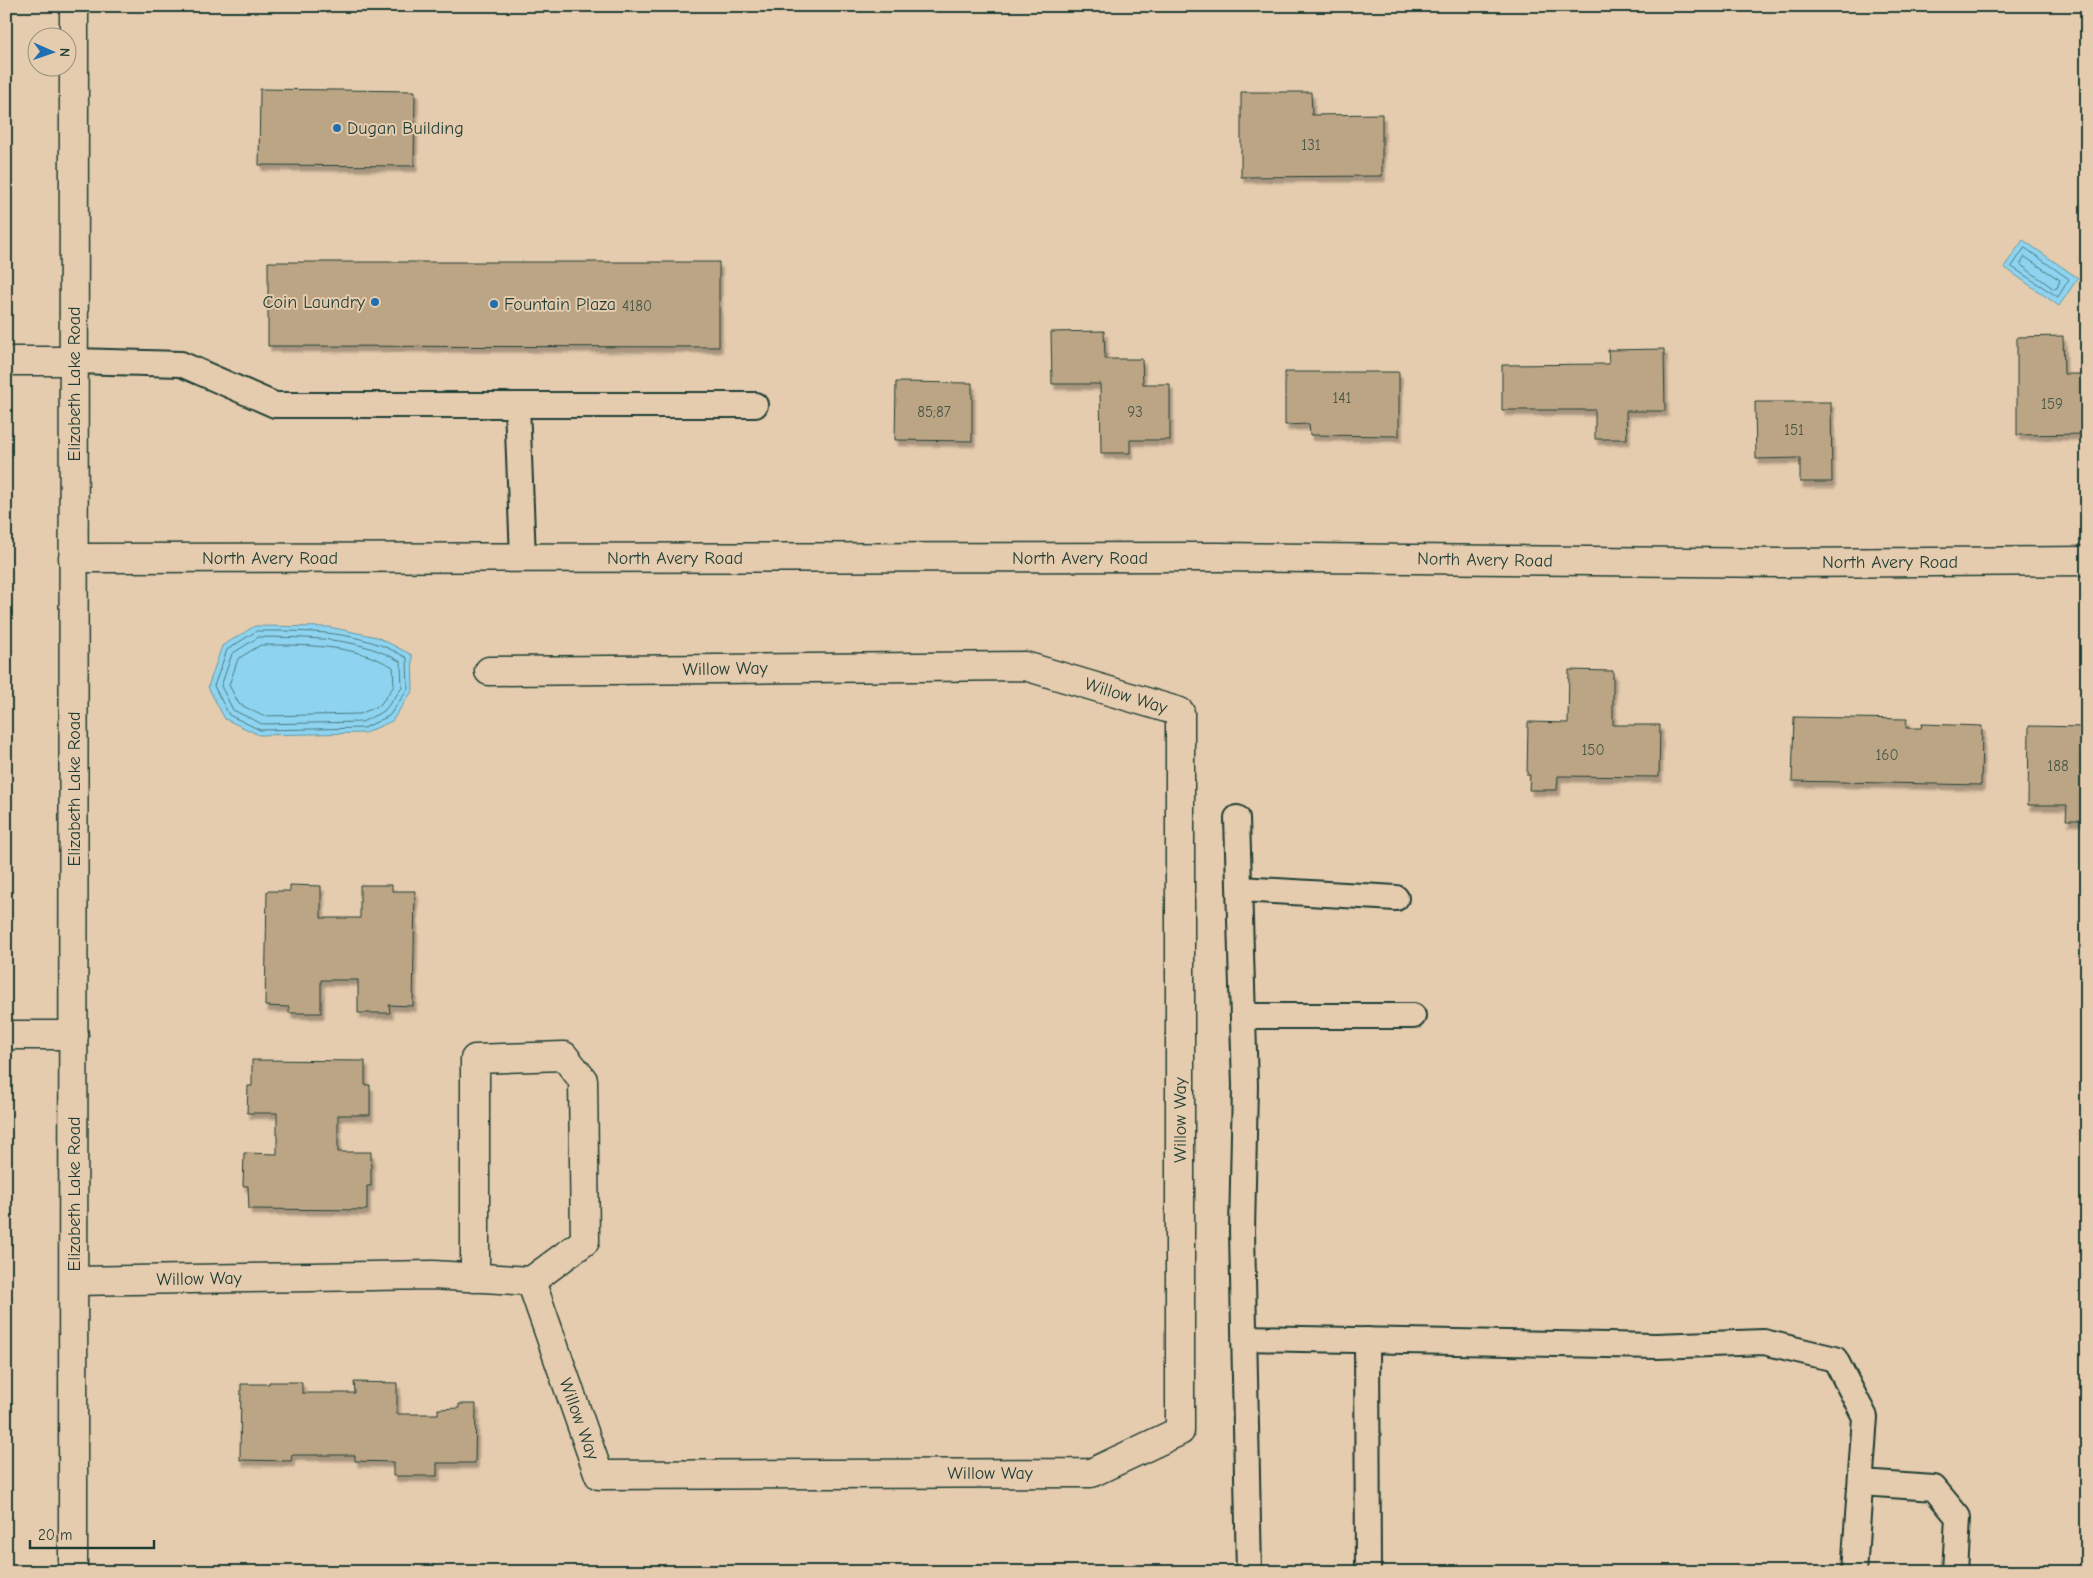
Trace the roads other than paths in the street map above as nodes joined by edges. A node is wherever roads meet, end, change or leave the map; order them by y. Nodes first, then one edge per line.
1 (74, 6) edge
2 (6, 361) edge
3 (74, 361) junction
4 (517, 405) junction
5 (755, 406) dead end
6 (74, 558) junction
7 (523, 558) junction
8 (2087, 561) edge
9 (489, 671) dead end
10 (1237, 818) dead end
11 (1240, 889) junction
12 (1396, 898) dead end
13 (1243, 1016) junction
14 (1413, 1016) dead end
15 (6, 1035) edge
16 (74, 1035) junction
17 (475, 1278) junction
18 (74, 1281) junction
19 (530, 1281) junction
20 (1245, 1338) junction
21 (1367, 1340) junction
22 (1861, 1483) junction
23 (73, 1572) edge
24 (1250, 1572) edge
25 (1368, 1572) edge
26 (1854, 1572) edge
27 (1954, 1572) edge

1 - 3 street, Elizabeth Lake Road
2 - 3 street
3 - 4 lane
3 - 6 street, Elizabeth Lake Road
4 - 5 lane
4 - 7 lane
6 - 7 street, North Avery Road
6 - 16 street, Elizabeth Lake Road
7 - 8 street, North Avery Road
9 - 19 street, Willow Way
10 - 11 lane
11 - 12 lane
11 - 13 lane
13 - 14 lane
13 - 20 lane
15 - 16 street
16 - 18 street, Elizabeth Lake Road
17 - 18 street, Willow Way
17 - 19 street, Willow Way
17 - 19 street
18 - 23 street, Elizabeth Lake Road
20 - 21 lane
20 - 24 lane
21 - 22 lane
21 - 25 lane
22 - 26 lane
22 - 27 lane

